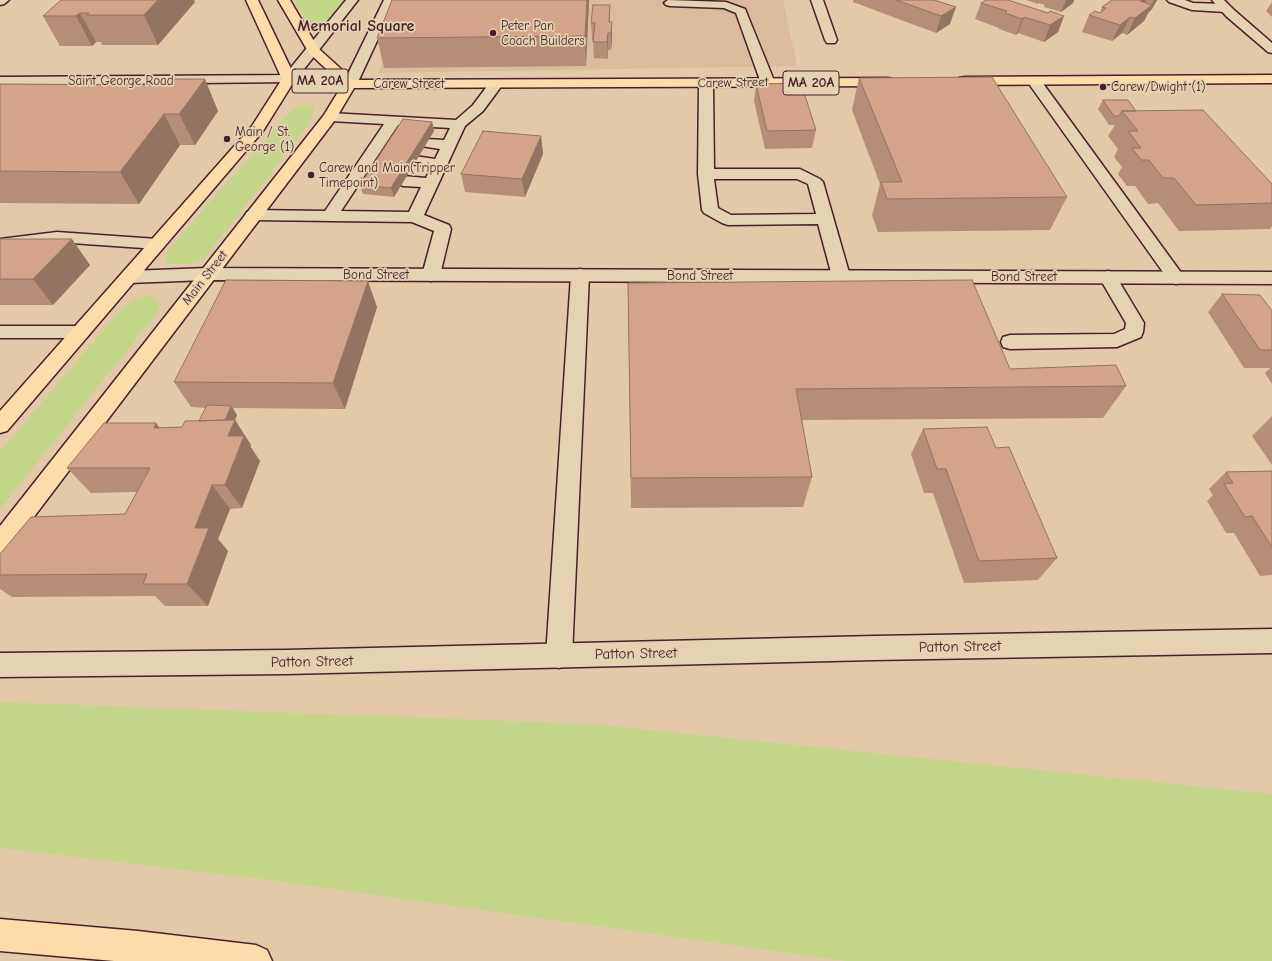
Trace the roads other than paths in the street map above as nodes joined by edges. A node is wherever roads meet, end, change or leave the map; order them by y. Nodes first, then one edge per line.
1 (3, 0) edge
2 (252, 0) edge
3 (284, 0) edge
4 (352, 0) edge
5 (390, 0) edge
6 (818, 0) edge
7 (1173, 0) edge
8 (0, 2) edge
9 (670, 3) dead end
10 (1222, 4) edge
11 (831, 40) dead end
12 (1272, 49) edge
13 (313, 50) junction
14 (289, 79) junction
15 (1272, 79) edge
16 (178, 80) junction
17 (0, 81) edge
18 (954, 81) edge
19 (1034, 81) junction
20 (901, 82) edge
21 (768, 83) junction
22 (350, 84) junction
23 (496, 84) junction
24 (706, 84) junction
25 (165, 94) edge
26 (330, 117) junction
27 (393, 121) junction
28 (459, 124) junction
29 (380, 139) junction
30 (398, 141) edge
31 (426, 143) edge
32 (449, 145) junction
33 (368, 157) junction
34 (386, 159) edge
35 (415, 161) edge
36 (440, 164) junction
37 (706, 174) junction
38 (356, 176) junction
39 (373, 178) edge
40 (403, 181) edge
41 (431, 183) junction
42 (253, 215) junction
43 (415, 216) junction
44 (330, 217) junction
45 (825, 219) junction
46 (0, 244) edge
47 (157, 244) junction
48 (207, 274) junction
49 (431, 275) junction
50 (580, 276) junction
51 (841, 276) junction
52 (129, 277) junction
53 (1108, 277) junction
54 (1176, 278) junction
55 (1272, 278) edge
56 (0, 332) edge
57 (80, 332) junction
58 (1010, 342) dead end
59 (0, 425) edge
60 (0, 544) edge
61 (1272, 641) edge
62 (559, 656) junction
63 (0, 665) edge
64 (0, 935) edge
65 (256, 961) edge

1 - 8 main road
2 - 14 main road, MA 20A
3 - 13 main road, MA 20A
4 - 13 main road
5 - 22 main road, Main Street
6 - 11 main road
7 - 10 main road
9 - 21 main road
10 - 12 main road
13 - 14 main road
13 - 22 main road, MA 20A
14 - 16 main road, Saint George Road
14 - 22 main road, Carew Street / MA 20A
14 - 47 main road
15 - 19 main road
16 - 17 main road, Saint George Road
16 - 25 main road
18 - 19 main road
19 - 54 main road
20 - 21 main road, Carew Street / MA 20A
21 - 24 main road, Carew Street / MA 20A
22 - 23 main road, Carew Street / MA 20A
22 - 26 main road, Main Street
23 - 24 main road, Carew Street / MA 20A
23 - 28 main road
24 - 37 main road
26 - 27 main road
26 - 42 main road, Main Street
27 - 28 main road
27 - 29 main road
28 - 32 main road
29 - 30 main road
29 - 33 main road
31 - 32 main road
32 - 36 main road
33 - 34 main road
33 - 38 main road
35 - 36 main road
36 - 41 main road
37 - 45 main road
37 - 45 main road
38 - 39 main road
38 - 44 main road
40 - 41 main road
41 - 43 main road
42 - 44 main road
42 - 48 main road, Main Street
43 - 44 main road
43 - 49 main road
45 - 51 main road
46 - 47 main road
47 - 52 main road
48 - 49 main road, Bond Street
48 - 52 main road, Bond Street
48 - 60 main road, Main Street
49 - 50 main road, Bond Street
50 - 51 main road, Bond Street
50 - 62 main road
51 - 53 main road, Bond Street
52 - 57 main road
53 - 54 main road, Bond Street
53 - 58 main road
54 - 55 main road, Bond Street
56 - 57 main road
57 - 59 main road
61 - 62 main road, Patton Street
62 - 63 main road, Patton Street
64 - 65 main road

